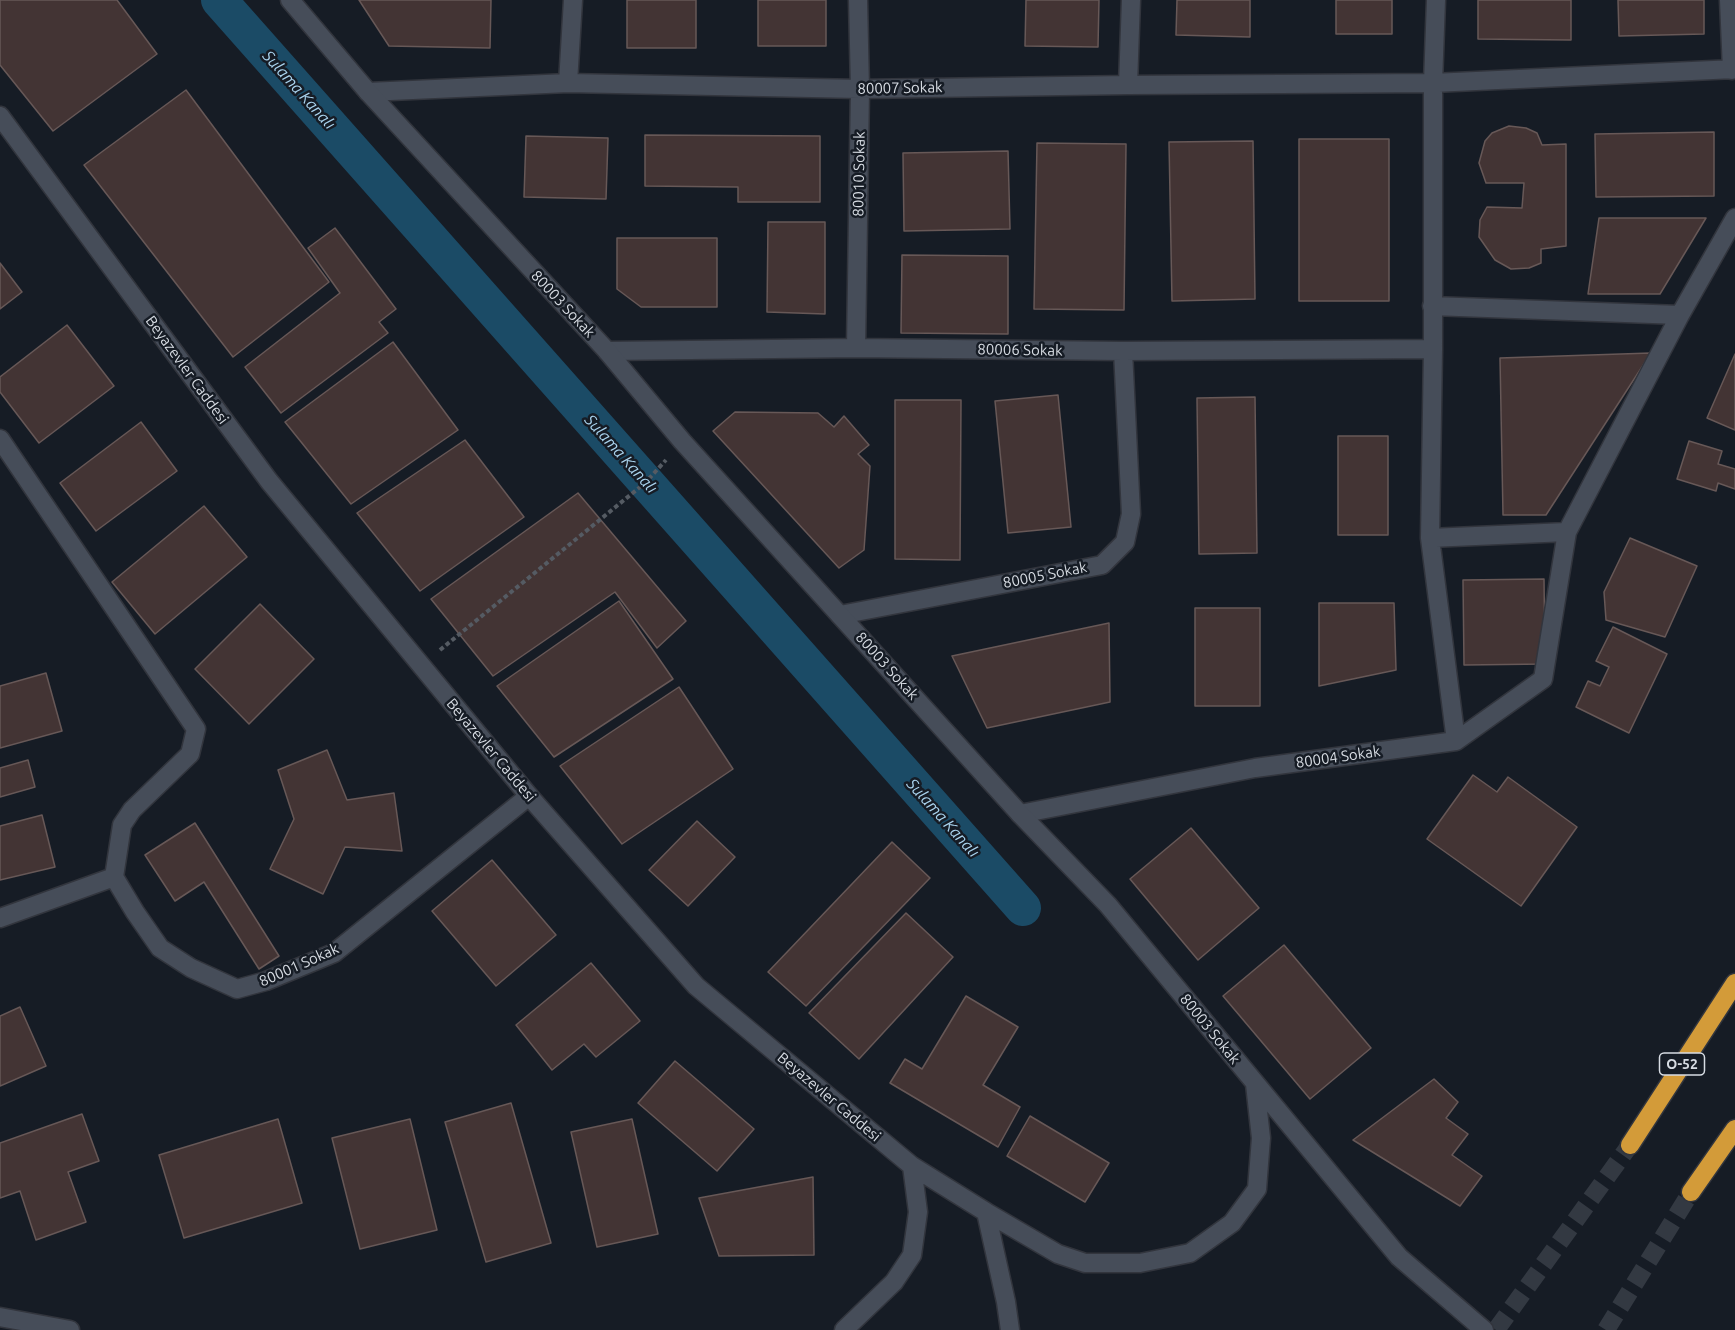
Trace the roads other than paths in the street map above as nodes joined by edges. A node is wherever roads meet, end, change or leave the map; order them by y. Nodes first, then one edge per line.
1 (290, 0) edge
2 (573, 0) edge
3 (858, 0) edge
4 (1131, 0) edge
5 (1436, 0) edge
6 (1730, 0) edge
7 (1733, 70) edge
8 (568, 83) junction
9 (1434, 83) junction
10 (1128, 85) junction
11 (860, 89) junction
12 (368, 92) junction
13 (0, 116) edge
14 (1735, 218) edge
15 (1432, 306) junction
16 (1680, 315) junction
17 (856, 348) junction
18 (1434, 349) junction
19 (607, 351) junction
20 (1123, 351) junction
21 (0, 439) edge
22 (1567, 532) junction
23 (1430, 538) junction
24 (840, 615) junction
25 (1456, 741) junction
26 (529, 796) junction
27 (1020, 814) junction
28 (114, 877) junction
29 (0, 918) edge
30 (1735, 983) edge
31 (1255, 1084) junction
32 (1735, 1129) edge
33 (1630, 1145) tunnel mouth
34 (912, 1166) junction
35 (1691, 1192) tunnel mouth
36 (986, 1212) junction
37 (0, 1317) edge
38 (70, 1330) edge
39 (844, 1330) edge
40 (1010, 1330) edge
41 (1484, 1330) edge

1 - 12 street, 80003 Sokak
2 - 8 street
3 - 11 street, 80010 Sokak
4 - 10 street
5 - 9 street
6 - 7 street
7 - 9 street, 80007 Sokak
8 - 11 street, 80007 Sokak
8 - 12 street, 80007 Sokak
9 - 10 street, 80007 Sokak
9 - 15 street
10 - 11 street, 80007 Sokak
11 - 17 street, 80010 Sokak
12 - 19 street, 80003 Sokak
13 - 26 street, Beyazevler Caddesi
14 - 16 street
15 - 16 street
15 - 18 street
16 - 22 street
17 - 19 street, 80006 Sokak
17 - 20 street, 80006 Sokak
18 - 20 street, 80006 Sokak
18 - 23 street
19 - 24 street, 80003 Sokak
20 - 24 street, 80005 Sokak
21 - 28 street
22 - 23 street
22 - 25 street
23 - 25 street
24 - 27 street, 80003 Sokak
25 - 27 street, 80004 Sokak
26 - 28 street, 80001 Sokak
26 - 34 street, Beyazevler Caddesi
27 - 31 street, 80003 Sokak
28 - 29 street
30 - 33 highway, O-52
31 - 36 street, Beyazevler Caddesi
31 - 41 street, 80003 Sokak
32 - 35 highway
34 - 36 street, Beyazevler Caddesi
34 - 39 street
36 - 40 street
37 - 38 street

